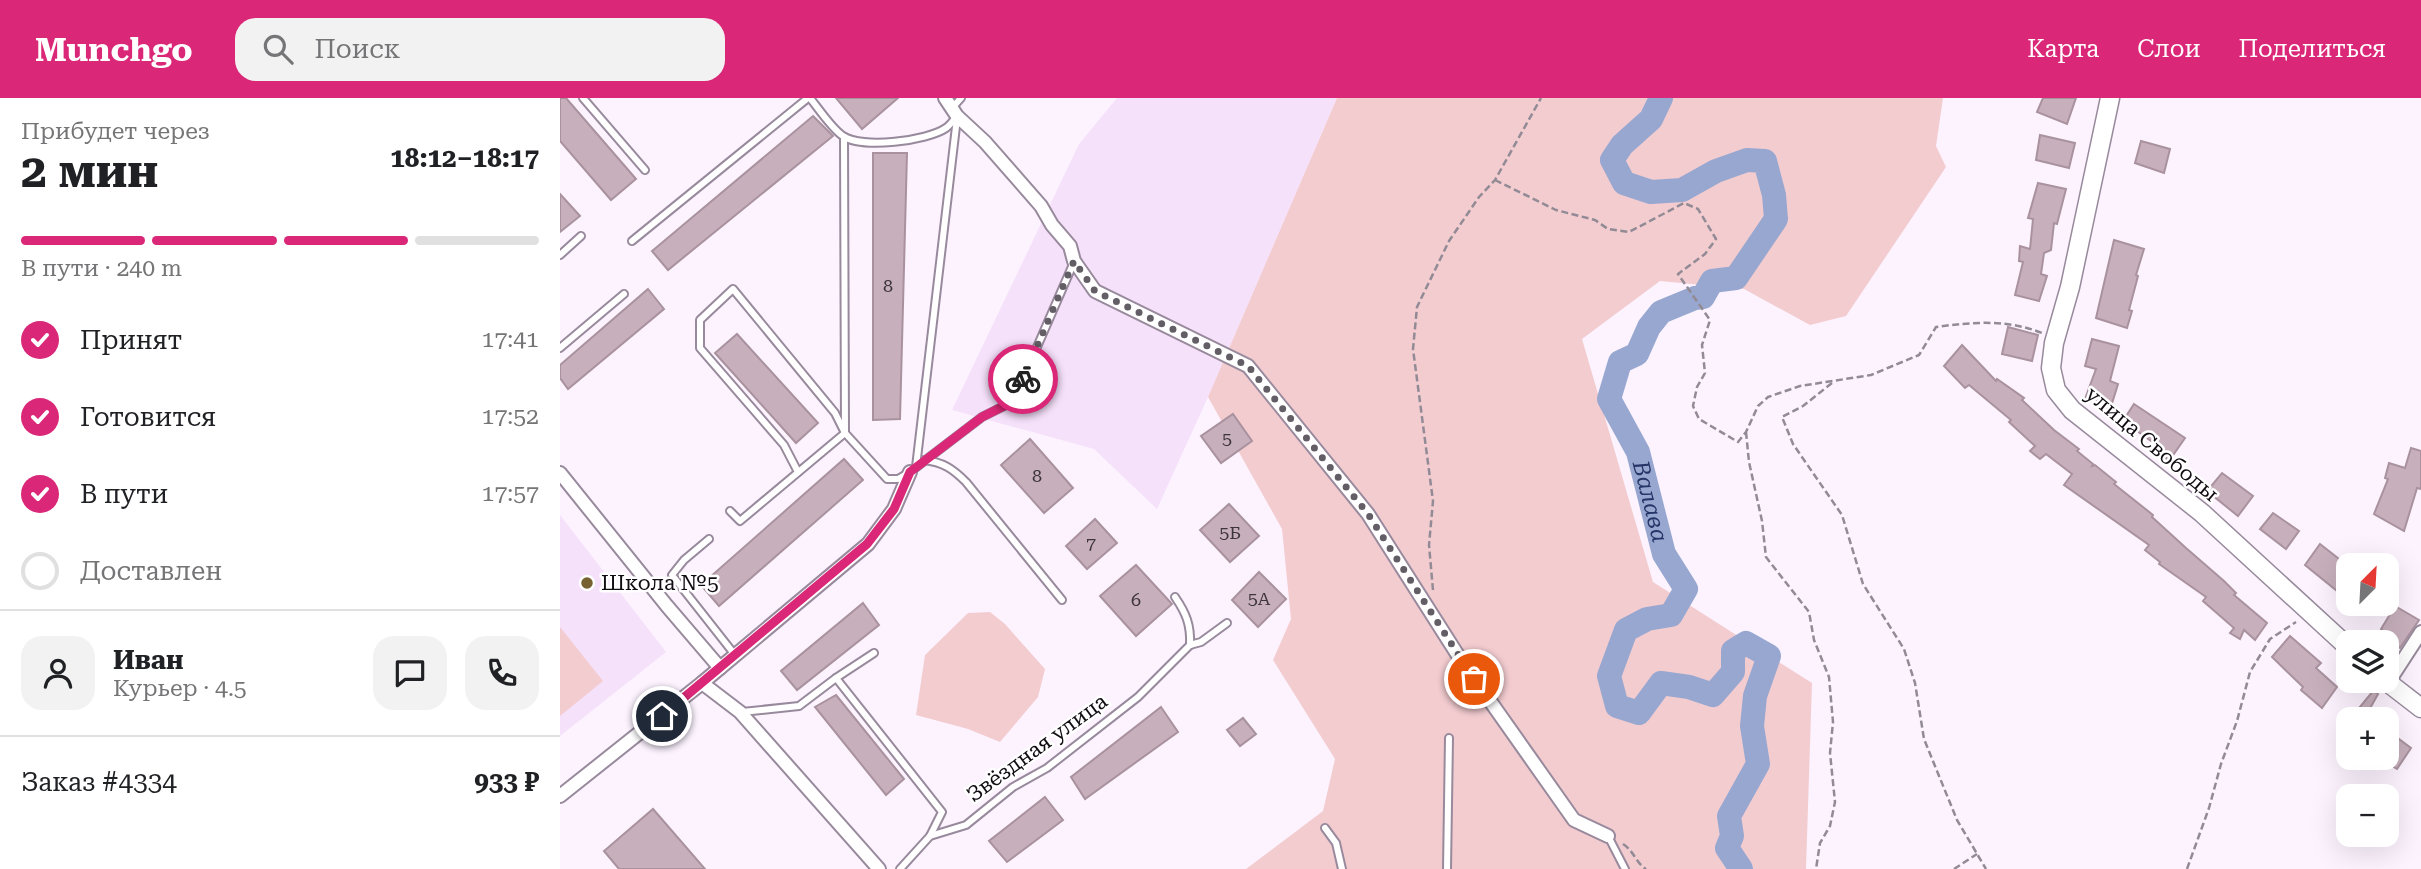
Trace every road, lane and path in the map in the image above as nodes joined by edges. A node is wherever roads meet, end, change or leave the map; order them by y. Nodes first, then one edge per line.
1 (583, 98) edge
2 (809, 98) edge
3 (961, 98) edge
4 (1541, 98) edge
5 (2110, 98) edge
6 (951, 107) edge
7 (844, 137) junction
8 (645, 170) dead end
9 (1495, 180) junction
10 (581, 236) dead end
11 (632, 242) dead end
12 (560, 255) edge
13 (1074, 261) junction
14 (624, 294) dead end
15 (2055, 339) junction
16 (560, 348) edge
17 (1835, 381) junction
18 (1746, 432) junction
19 (845, 433) junction
20 (924, 460) junction
21 (913, 469) junction
22 (798, 472) junction
23 (560, 473) edge
24 (730, 511) dead end
25 (709, 539) dead end
26 (1433, 596) dead end
27 (1175, 597) dead end
28 (1062, 600) dead end
29 (2311, 613) junction
30 (1227, 623) dead end
31 (2421, 632) edge
32 (2336, 636) edge
33 (1190, 645) junction
34 (874, 653) dead end
35 (735, 655) junction
36 (2399, 664) edge
37 (720, 668) junction
38 (836, 678) junction
39 (702, 683) junction
40 (2399, 691) edge
41 (2421, 708) edge
42 (740, 712) junction
43 (1449, 738) dead end
44 (560, 796) edge
45 (1325, 828) dead end
46 (930, 836) junction
47 (1608, 836) junction
48 (1977, 854) junction
49 (879, 869) edge
50 (900, 869) edge
51 (1342, 869) edge
52 (1447, 869) edge
53 (1625, 869) edge
54 (1646, 869) edge
55 (1816, 869) edge
56 (1954, 869) edge
57 (1986, 869) edge
58 (2187, 869) edge

1 - 8 lane
2 - 7 lane
2 - 11 lane
3 - 6 lane
4 - 9 path
5 - 15 main road, улица Свободы
6 - 7 lane
6 - 13 street
6 - 21 lane
7 - 19 lane
9 - 18 path
9 - 26 path
10 - 12 lane
13 - 20 lane
13 - 47 street
14 - 16 lane
15 - 17 path
15 - 29 main road, улица Свободы
17 - 18 path
17 - 48 path
18 - 55 path
19 - 21 lane
19 - 22 lane
19 - 22 lane
20 - 21 lane
20 - 28 lane
21 - 35 street
22 - 24 lane
23 - 37 street
25 - 35 lane
27 - 33 lane
29 - 32 main road, улица Свободы
29 - 58 path
30 - 33 lane, Звёздная улица
31 - 36 street
33 - 46 lane, Звёздная улица
34 - 38 lane
35 - 37 street
37 - 39 street
38 - 42 lane
38 - 46 lane
39 - 42 street
39 - 44 street
40 - 41 main road
42 - 49 street
43 - 52 lane
45 - 51 lane
46 - 50 lane
47 - 53 lane
47 - 54 path
48 - 56 path
48 - 57 path

